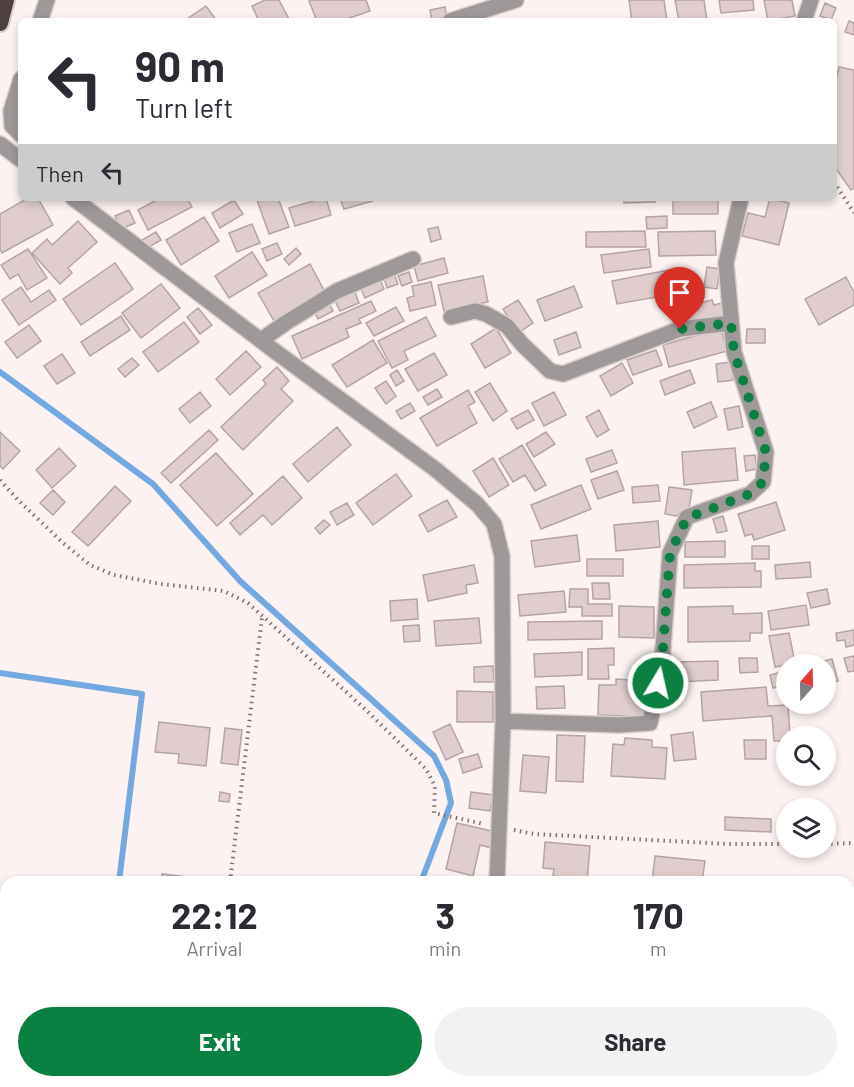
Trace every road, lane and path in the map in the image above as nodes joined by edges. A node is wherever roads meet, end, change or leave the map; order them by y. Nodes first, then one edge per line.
1 (6, 0) edge
2 (47, 0) edge
3 (514, 0) edge
4 (812, 0) edge
5 (41, 18) edge
6 (459, 18) edge
7 (805, 18) edge
8 (0, 23) edge
9 (18, 88) edge
10 (18, 132) edge
11 (0, 144) edge
12 (18, 158) edge
13 (837, 187) edge
14 (77, 201) edge
15 (740, 201) edge
16 (854, 213) edge
17 (413, 259) dead end
18 (452, 317) dead end
19 (731, 323) junction
20 (261, 340) junction
21 (0, 480) edge
22 (262, 616) junction
23 (503, 720) junction
24 (499, 827) junction
25 (854, 843) edge
26 (776, 844) edge
27 (836, 844) edge
28 (231, 876) edge
29 (497, 876) edge

1 - 8 highway
2 - 5 street
3 - 6 street
4 - 7 street
9 - 10 street
11 - 12 street
13 - 16 path
14 - 20 street
15 - 19 street
17 - 20 street
18 - 19 street
19 - 23 street
20 - 23 street
21 - 22 path
22 - 24 path
22 - 28 path
23 - 24 street
24 - 26 path
24 - 29 street
25 - 27 path

